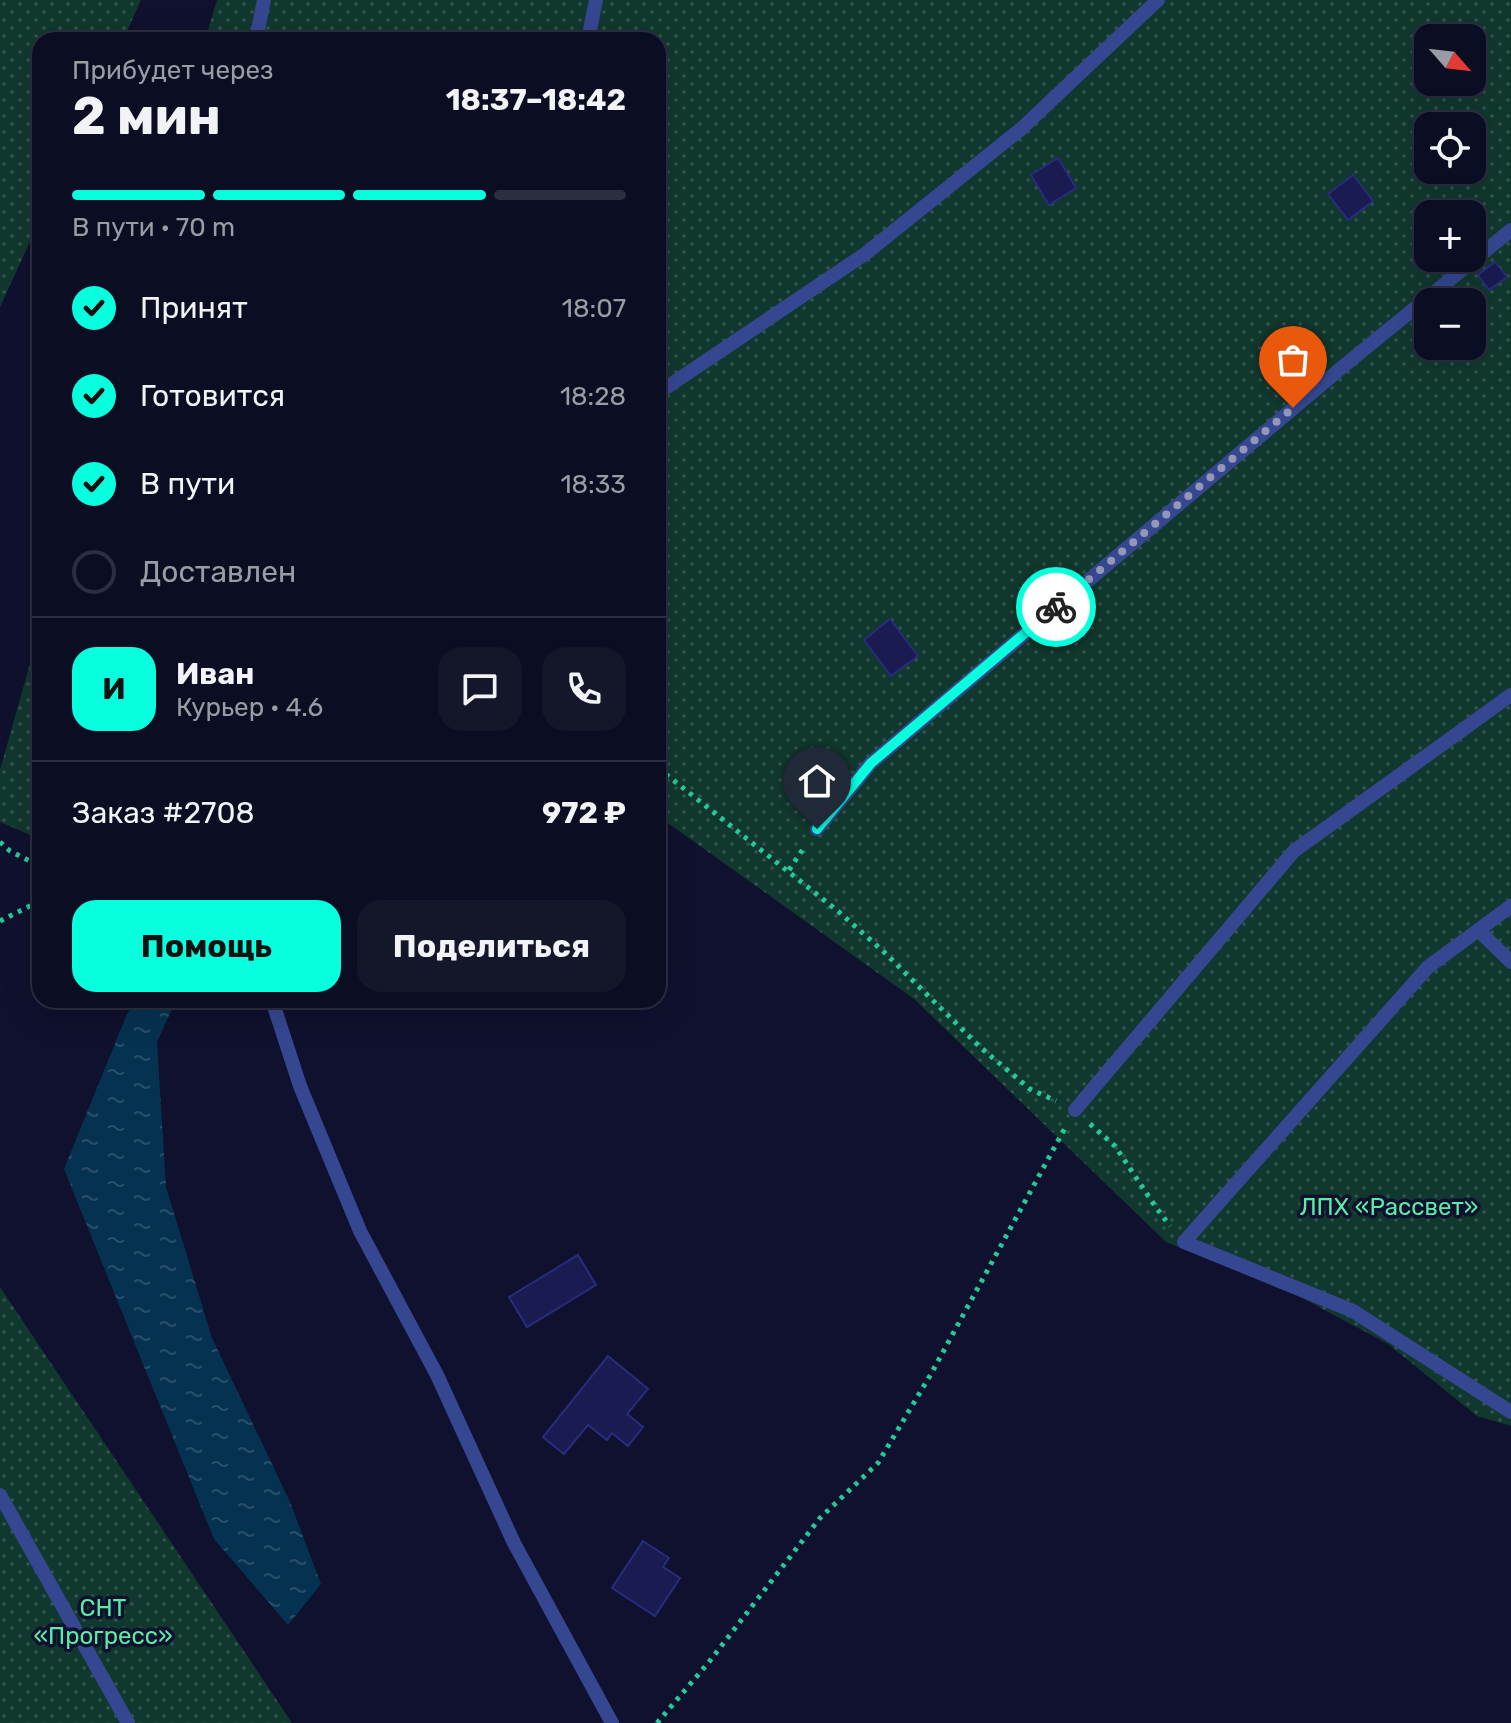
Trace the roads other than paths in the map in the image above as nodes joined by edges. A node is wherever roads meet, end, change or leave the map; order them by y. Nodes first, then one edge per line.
1 (264, 0) edge
2 (596, 0) edge
3 (1158, 0) edge
4 (258, 32) edge
5 (590, 32) edge
6 (1511, 230) edge
7 (666, 388) edge
8 (1511, 695) edge
9 (817, 829) dead end
10 (1511, 906) edge
11 (1478, 930) junction
12 (1511, 962) edge
13 (275, 1008) edge
14 (1075, 1110) road end
15 (1511, 1412) edge
16 (0, 1495) edge
17 (128, 1723) edge
18 (612, 1723) edge

1 - 4 lane
2 - 5 lane
3 - 7 lane
6 - 9 lane
8 - 14 lane
10 - 11 lane
11 - 12 lane
11 - 15 lane
13 - 18 lane
16 - 17 lane

